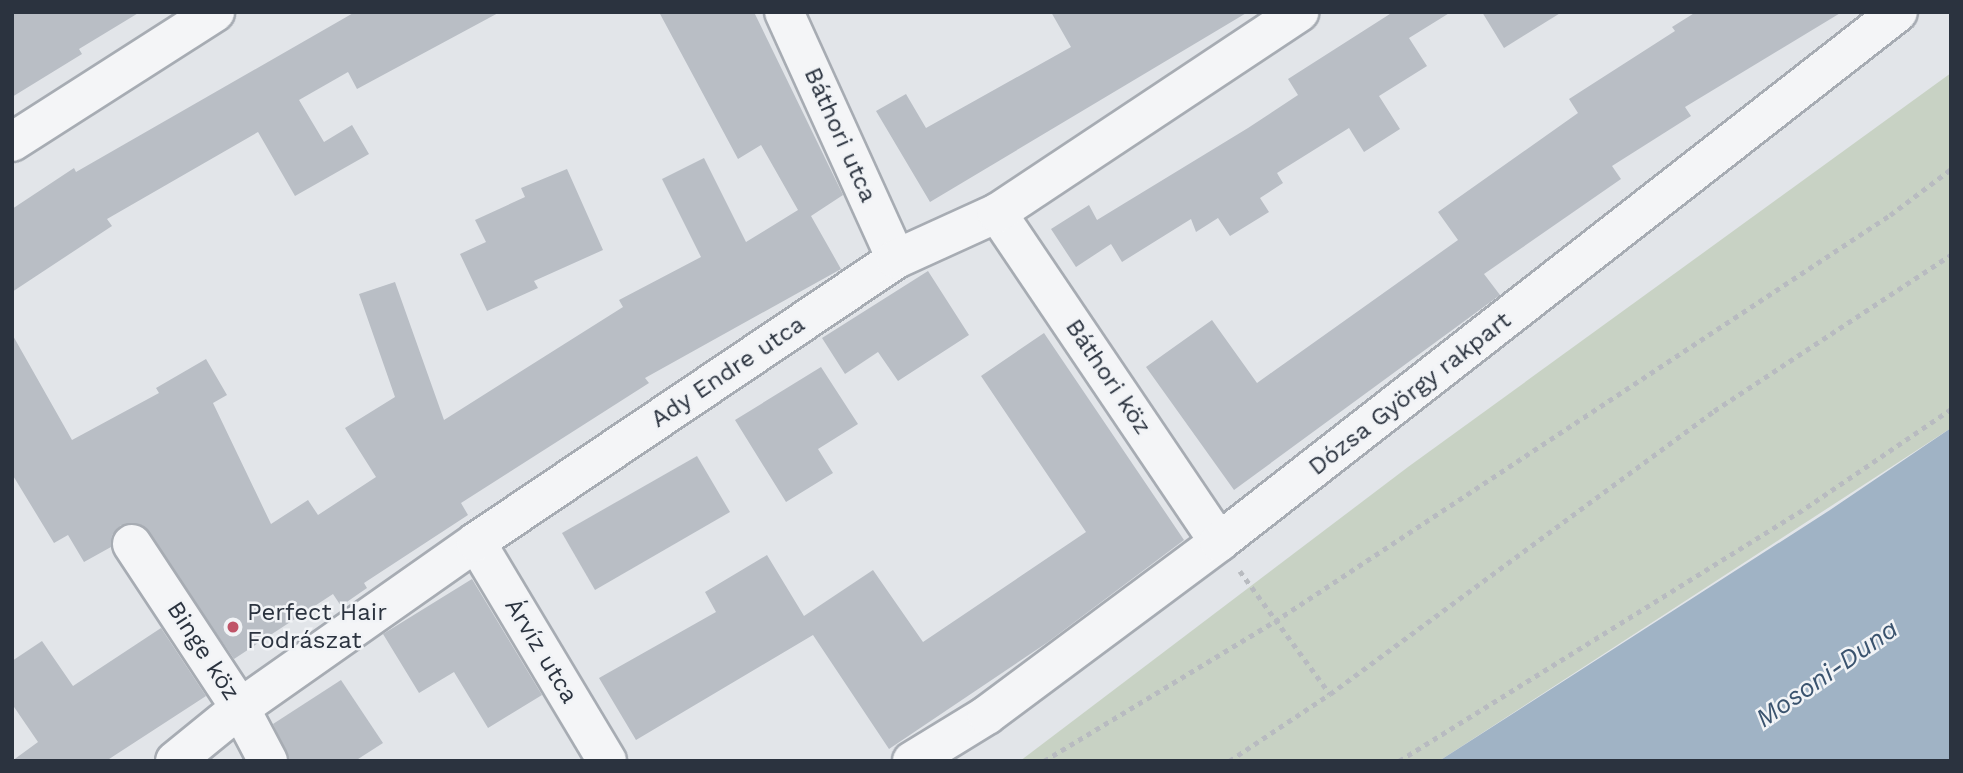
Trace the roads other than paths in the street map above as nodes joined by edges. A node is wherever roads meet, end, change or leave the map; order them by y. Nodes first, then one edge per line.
1 (215, 12) edge
2 (784, 12) edge
3 (1299, 12) edge
4 (1898, 12) edge
5 (12, 142) edge
6 (997, 213) junction
7 (897, 259) junction
8 (476, 542) junction
9 (1219, 542) junction
10 (132, 544) dead end
11 (240, 708) junction
12 (176, 761) edge
13 (268, 761) edge
14 (607, 761) edge
15 (912, 761) edge

1 - 5 street
2 - 7 street, Báthori utca
3 - 6 street, Ady Endre utca
4 - 9 street, Dózsa György rakpart
6 - 7 street, Ady Endre utca
6 - 9 street, Báthori köz
7 - 8 street, Ady Endre utca
8 - 11 street, Ady Endre utca
8 - 14 street, Árvíz utca
9 - 15 street, Dózsa György rakpart
10 - 11 street, Binge köz
11 - 12 street, Ady Endre utca
11 - 13 street, Binge köz

